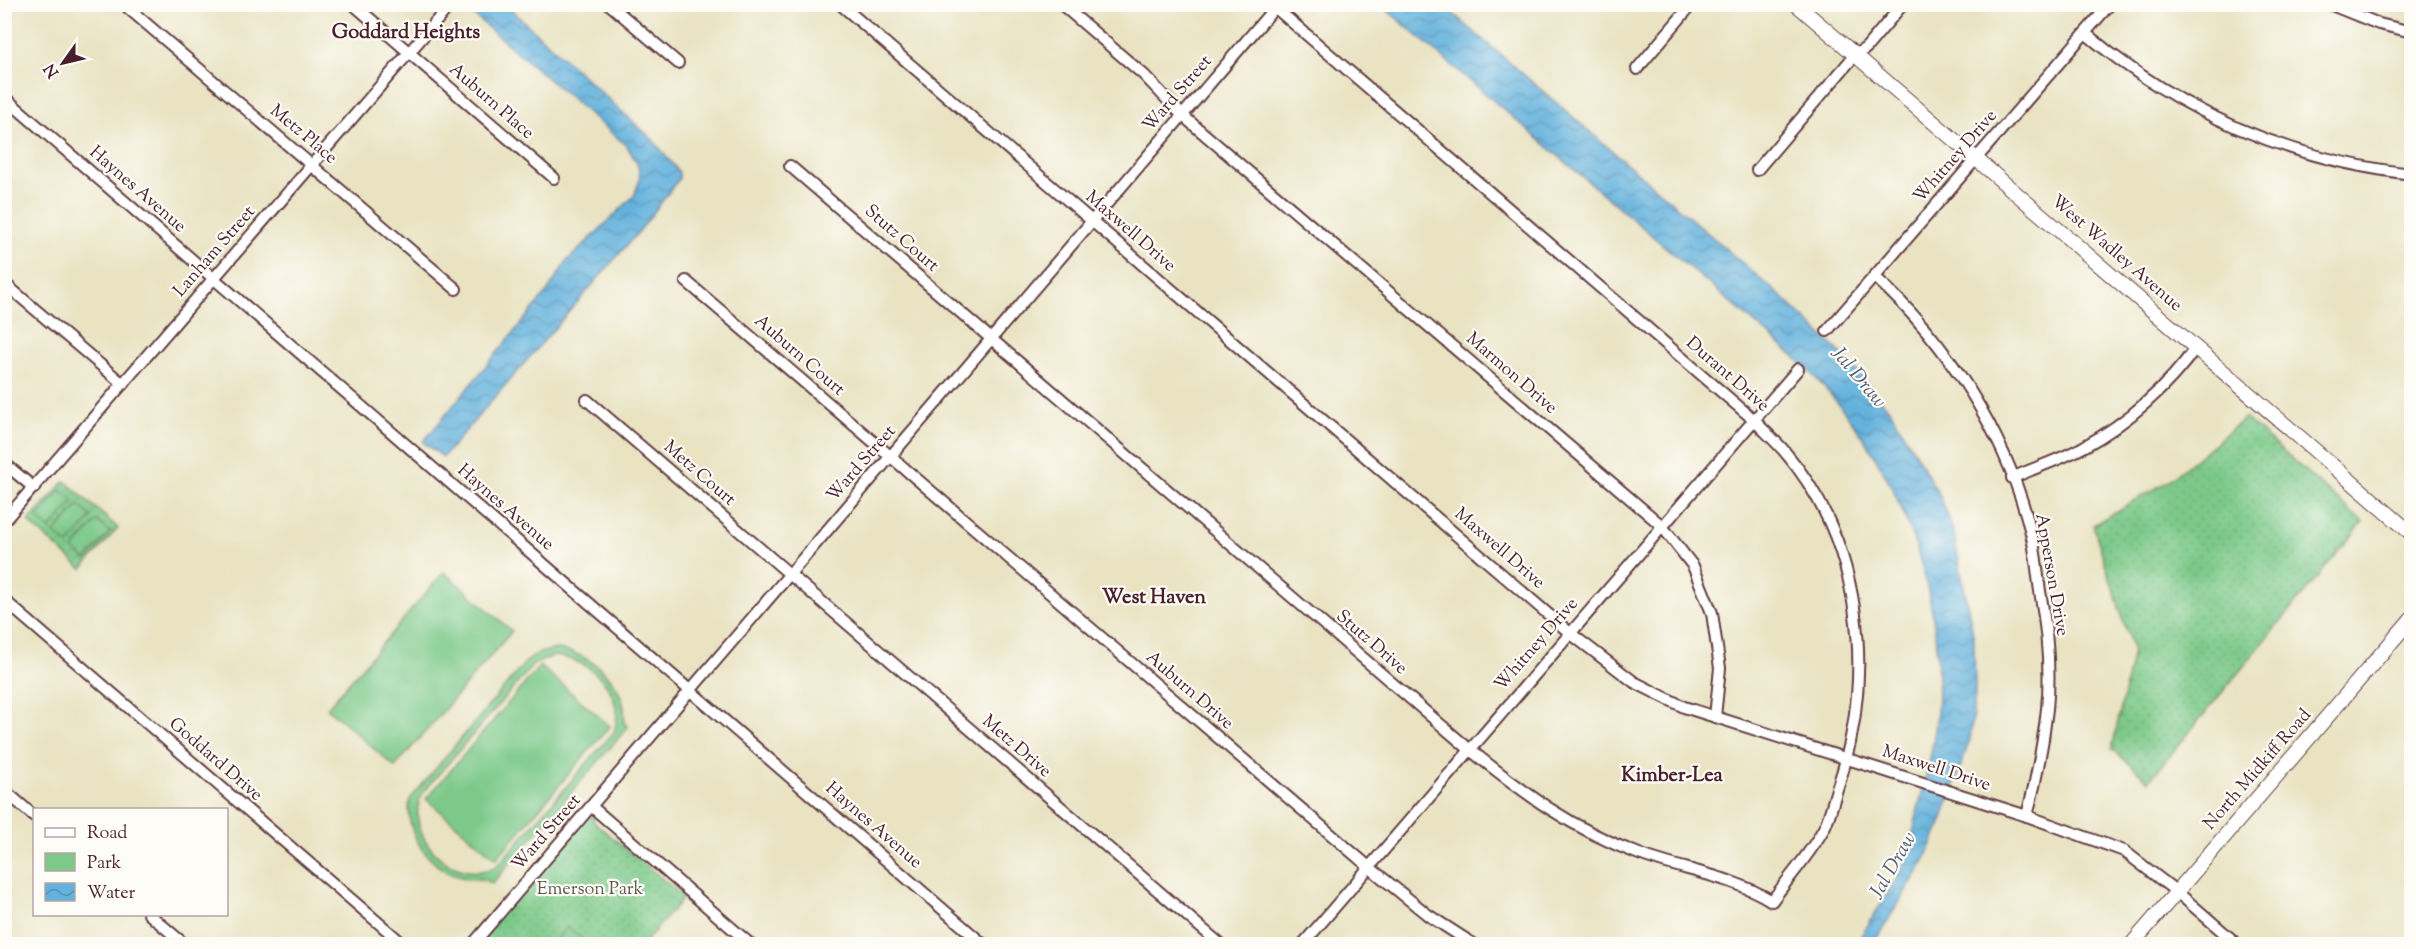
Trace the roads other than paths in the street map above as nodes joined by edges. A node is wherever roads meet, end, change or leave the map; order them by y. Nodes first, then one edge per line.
1 (353, 4) edge
2 (451, 4) edge
3 (609, 4) edge
4 (840, 4) edge
5 (1061, 4) edge
6 (1692, 4) edge
7 (1796, 4) edge
8 (1903, 4) edge
9 (2110, 4) edge
10 (2329, 4) edge
11 (1274, 6) edge
12 (128, 8) dead end
13 (2412, 32) edge
14 (2085, 33) junction
15 (409, 52) junction
16 (1855, 55) junction
17 (678, 63) dead end
18 (1637, 69) dead end
19 (4, 98) edge
20 (1182, 115) junction
21 (1976, 158) junction
22 (313, 165) junction
23 (790, 166) dead end
24 (1757, 170) dead end
25 (2412, 174) edge
26 (554, 178) dead end
27 (1091, 220) junction
28 (1874, 276) junction
29 (214, 278) junction
30 (686, 280) dead end
31 (4, 282) edge
32 (456, 290) dead end
33 (1827, 331) dead end
34 (991, 338) junction
35 (2196, 347) junction
36 (1798, 369) dead end
37 (123, 384) junction
38 (587, 400) dead end
39 (1753, 419) junction
40 (890, 456) junction
41 (4, 463) edge
42 (2012, 478) junction
43 (34, 488) junction
44 (4, 521) edge
45 (1661, 525) junction
46 (2412, 534) edge
47 (790, 574) junction
48 (4, 600) edge
49 (2412, 618) edge
50 (1570, 633) junction
51 (690, 690) junction
52 (1715, 717) junction
53 (1469, 749) junction
54 (1847, 758) junction
55 (4, 790) edge
56 (591, 806) junction
57 (33, 815) edge
58 (2027, 816) junction
59 (1369, 867) junction
60 (2177, 892) junction
61 (1772, 901) joint
62 (150, 916) edge
63 (184, 945) edge
64 (403, 945) edge
65 (473, 945) edge
66 (750, 945) edge
67 (983, 945) edge
68 (1220, 945) edge
69 (1304, 945) edge
70 (1473, 945) edge
71 (2132, 945) edge
72 (2237, 945) edge

1 - 15 street, Auburn Place
2 - 15 street, Lanham Street
3 - 17 street
4 - 27 street, Maxwell Drive
5 - 20 street, Marmon Drive
6 - 18 street
7 - 16 main road, West Wadley Avenue
8 - 16 street
9 - 14 street, Whitney Drive
10 - 13 street
11 - 20 street, Ward Street
11 - 39 street, Durant Drive
12 - 22 street, Metz Place
14 - 21 street, Whitney Drive
14 - 25 street
15 - 22 street, Lanham Street
15 - 26 street, Auburn Place
16 - 21 main road, West Wadley Avenue
16 - 24 street
19 - 29 street, Haynes Avenue
20 - 27 street, Ward Street
20 - 45 street, Marmon Drive
21 - 28 street, Whitney Drive
21 - 35 main road, West Wadley Avenue
22 - 29 street, Lanham Street
22 - 32 street, Metz Place
23 - 34 street, Stutz Court
27 - 34 street, Ward Street
27 - 50 street, Maxwell Drive
28 - 33 street, Whitney Drive
28 - 42 street, Apperson Drive
29 - 37 street, Lanham Street
29 - 51 street, Haynes Avenue
30 - 40 street, Auburn Court
31 - 37 street
34 - 40 street, Ward Street
34 - 53 street, Stutz Drive
35 - 42 street
35 - 46 main road, West Wadley Avenue
36 - 39 street, Whitney Drive
37 - 43 street, Lanham Street
38 - 47 street, Metz Court
39 - 45 street, Whitney Drive
39 - 54 street, Durant Drive
40 - 47 street, Ward Street
40 - 59 street, Auburn Drive
41 - 43 street
42 - 58 street, Apperson Drive
43 - 44 street, Lanham Street
45 - 50 street, Whitney Drive
45 - 52 street, Marmon Drive
47 - 51 street, Ward Street
47 - 68 street, Metz Drive
48 - 64 street, Goddard Drive
49 - 60 main road, North Midkiff Road
50 - 52 street, Maxwell Drive
50 - 53 street, Whitney Drive
51 - 56 street, Ward Street
51 - 67 street, Haynes Avenue
52 - 54 street, Maxwell Drive
53 - 59 street, Whitney Drive
53 - 61 street, Stutz Drive
54 - 58 street, Maxwell Drive
54 - 61 street, Durant Drive
55 - 57 street
56 - 65 street, Ward Street
56 - 66 street
58 - 60 street, Maxwell Drive
59 - 69 street, Whitney Drive
59 - 70 street, Auburn Drive
60 - 71 main road, North Midkiff Road
60 - 72 street, Maxwell Drive
62 - 63 street

